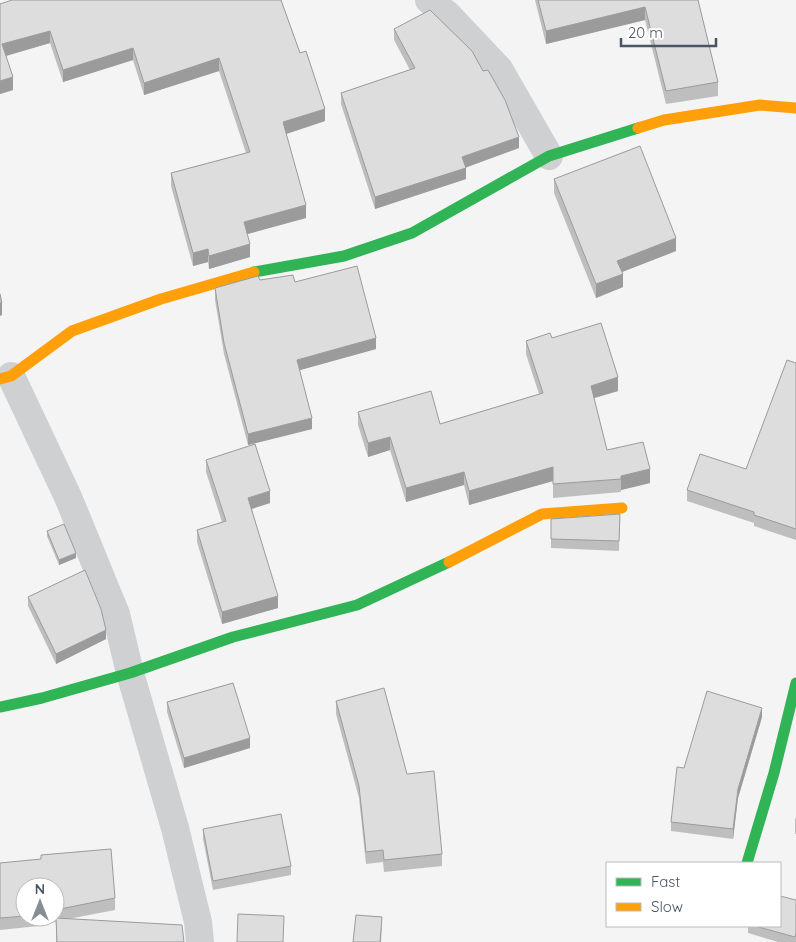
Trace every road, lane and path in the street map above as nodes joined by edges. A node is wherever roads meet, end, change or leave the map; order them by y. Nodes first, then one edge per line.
1 (428, 0) edge
2 (796, 108) edge
3 (549, 156) junction
4 (6, 377) edge
5 (622, 508) dead end
6 (130, 673) junction
7 (796, 683) edge
8 (0, 707) edge
9 (747, 862) edge
10 (200, 942) edge

1 - 3 street
2 - 3 street
3 - 4 street
4 - 6 street
5 - 6 street
6 - 8 street
6 - 10 street
7 - 9 street

